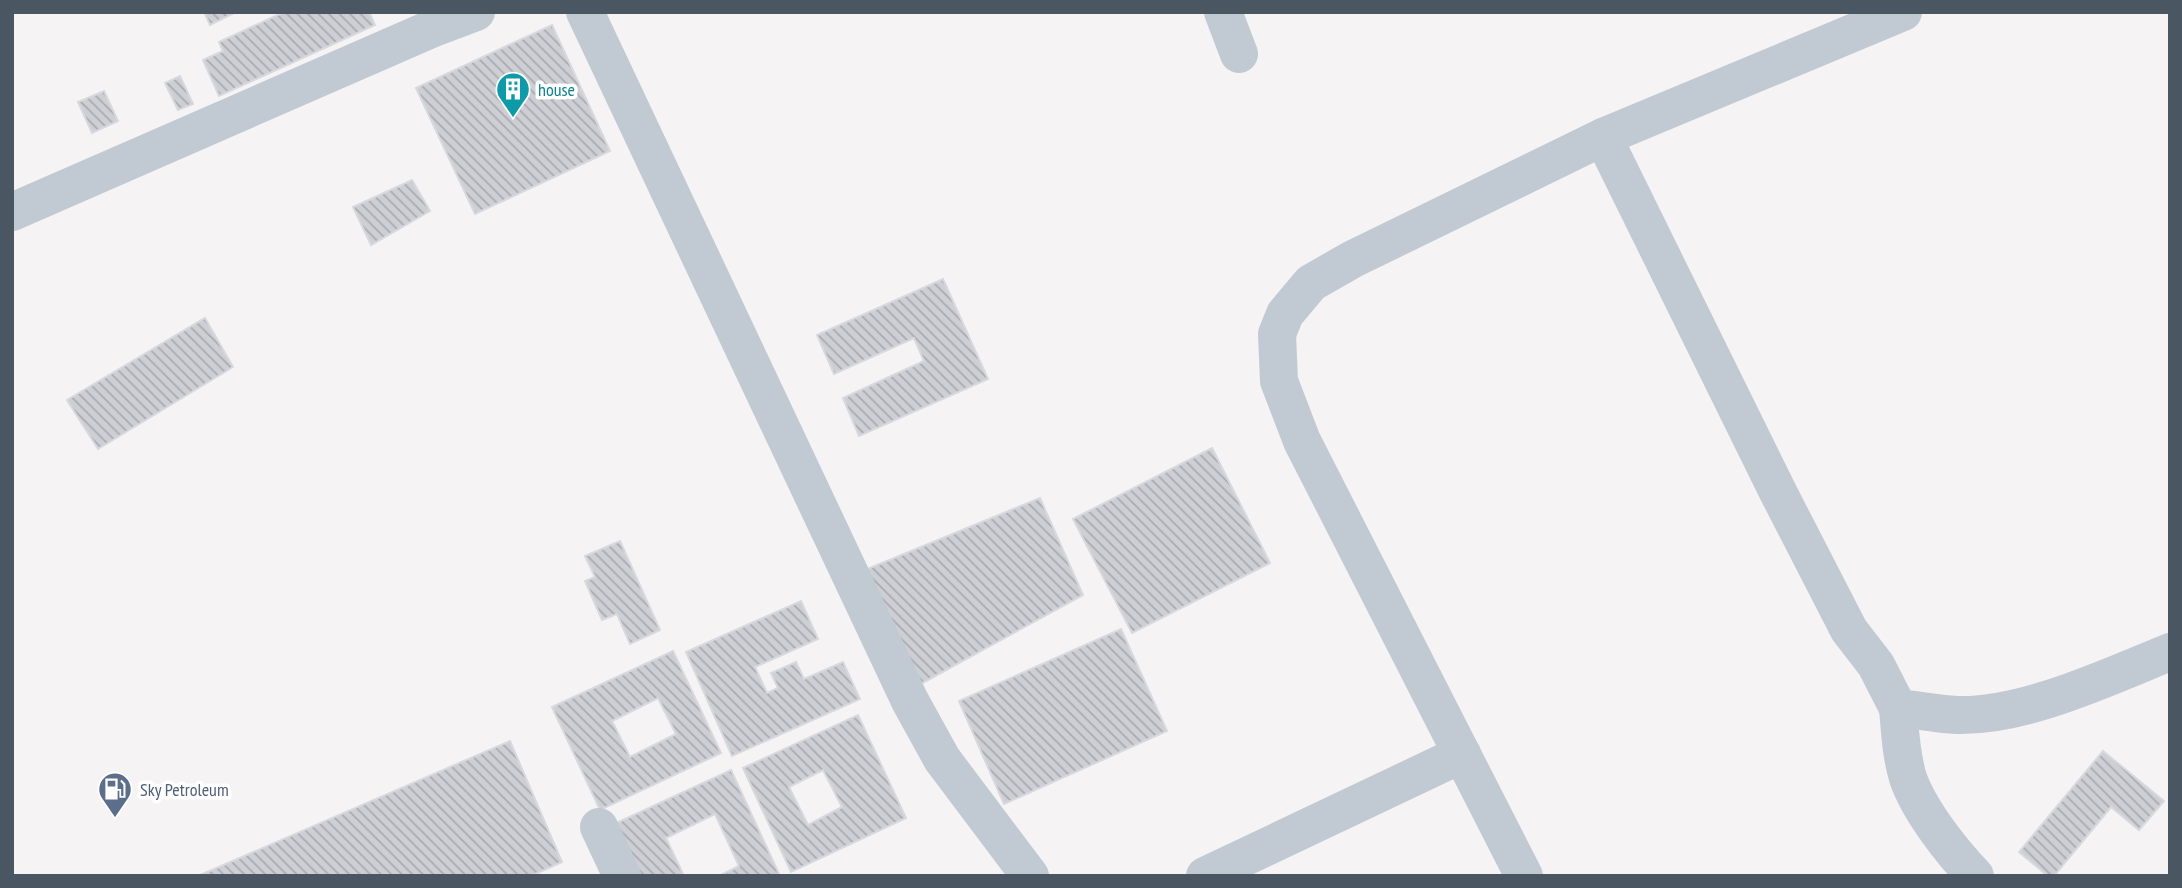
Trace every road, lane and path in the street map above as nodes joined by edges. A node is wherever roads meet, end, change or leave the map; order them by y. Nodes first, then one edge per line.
1 (476, 12) edge
2 (585, 12) edge
3 (1223, 12) edge
4 (1903, 12) edge
5 (1239, 54) dead end
6 (1603, 137) junction
7 (12, 212) edge
8 (2170, 652) edge
9 (1898, 708) junction
10 (1462, 754) junction
11 (599, 827) dead end
12 (622, 876) edge
13 (1030, 876) edge
14 (1205, 876) edge
15 (1524, 876) edge
16 (1975, 876) edge

1 - 7 street
2 - 13 street
3 - 5 street
4 - 6 street
6 - 9 street
6 - 10 street
8 - 9 street
9 - 16 street
10 - 14 street
10 - 15 street
11 - 12 street

